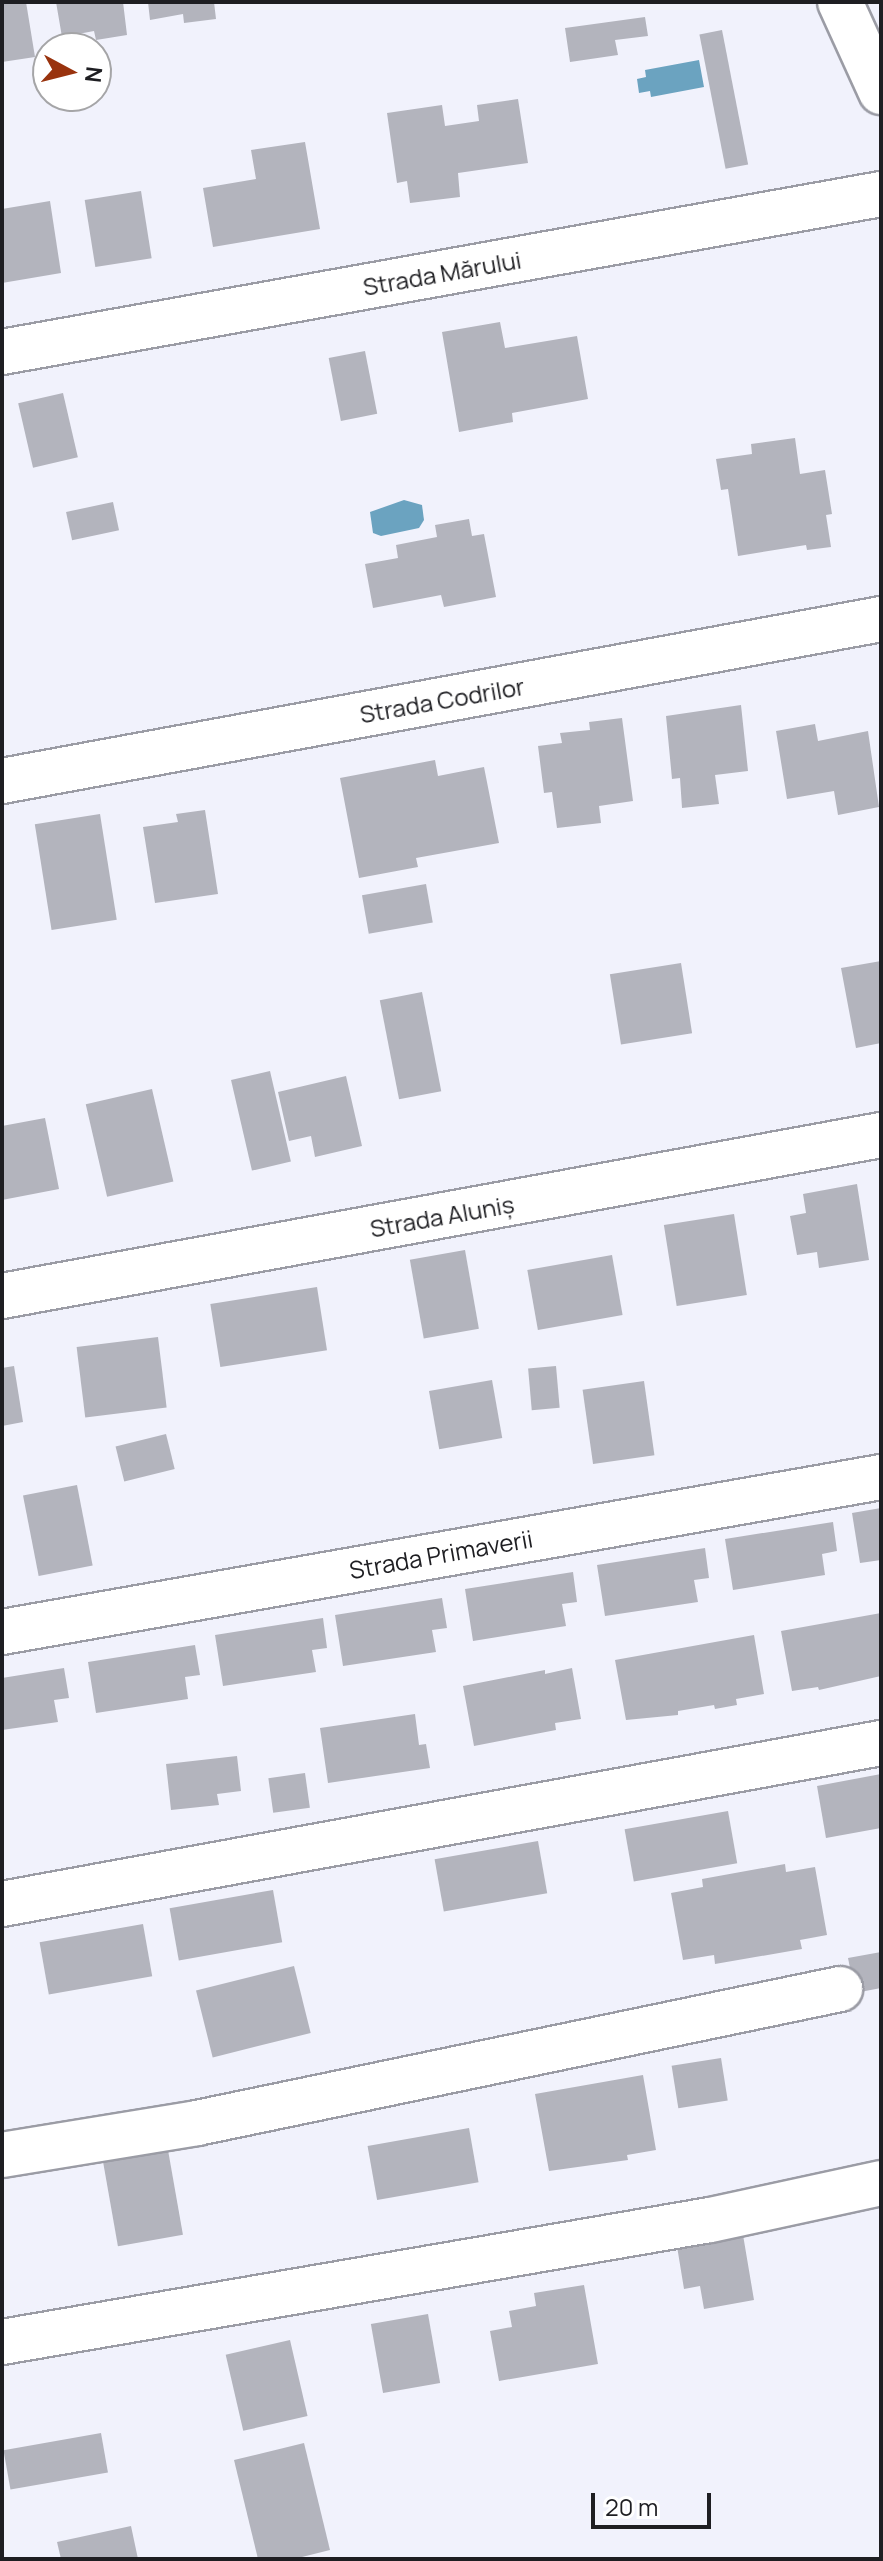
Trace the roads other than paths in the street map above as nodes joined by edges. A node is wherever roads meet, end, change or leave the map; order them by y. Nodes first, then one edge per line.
1 (840, 2) edge
2 (881, 92) edge
3 (881, 194) edge
4 (2, 352) edge
5 (881, 619) edge
6 (2, 781) edge
7 (881, 1135) edge
8 (2, 1296) edge
9 (881, 1477) edge
10 (2, 1632) edge
11 (881, 1743) edge
12 (2, 1904) edge
13 (840, 1989) dead end
14 (2, 2155) edge
15 (881, 2183) edge
16 (2, 2342) edge

1 - 2 street
3 - 4 street, Strada Mărului
5 - 6 street, Strada Codrilor
7 - 8 street, Strada Aluniș
9 - 10 street, Strada Primaverii
11 - 12 street
13 - 14 street
15 - 16 street

